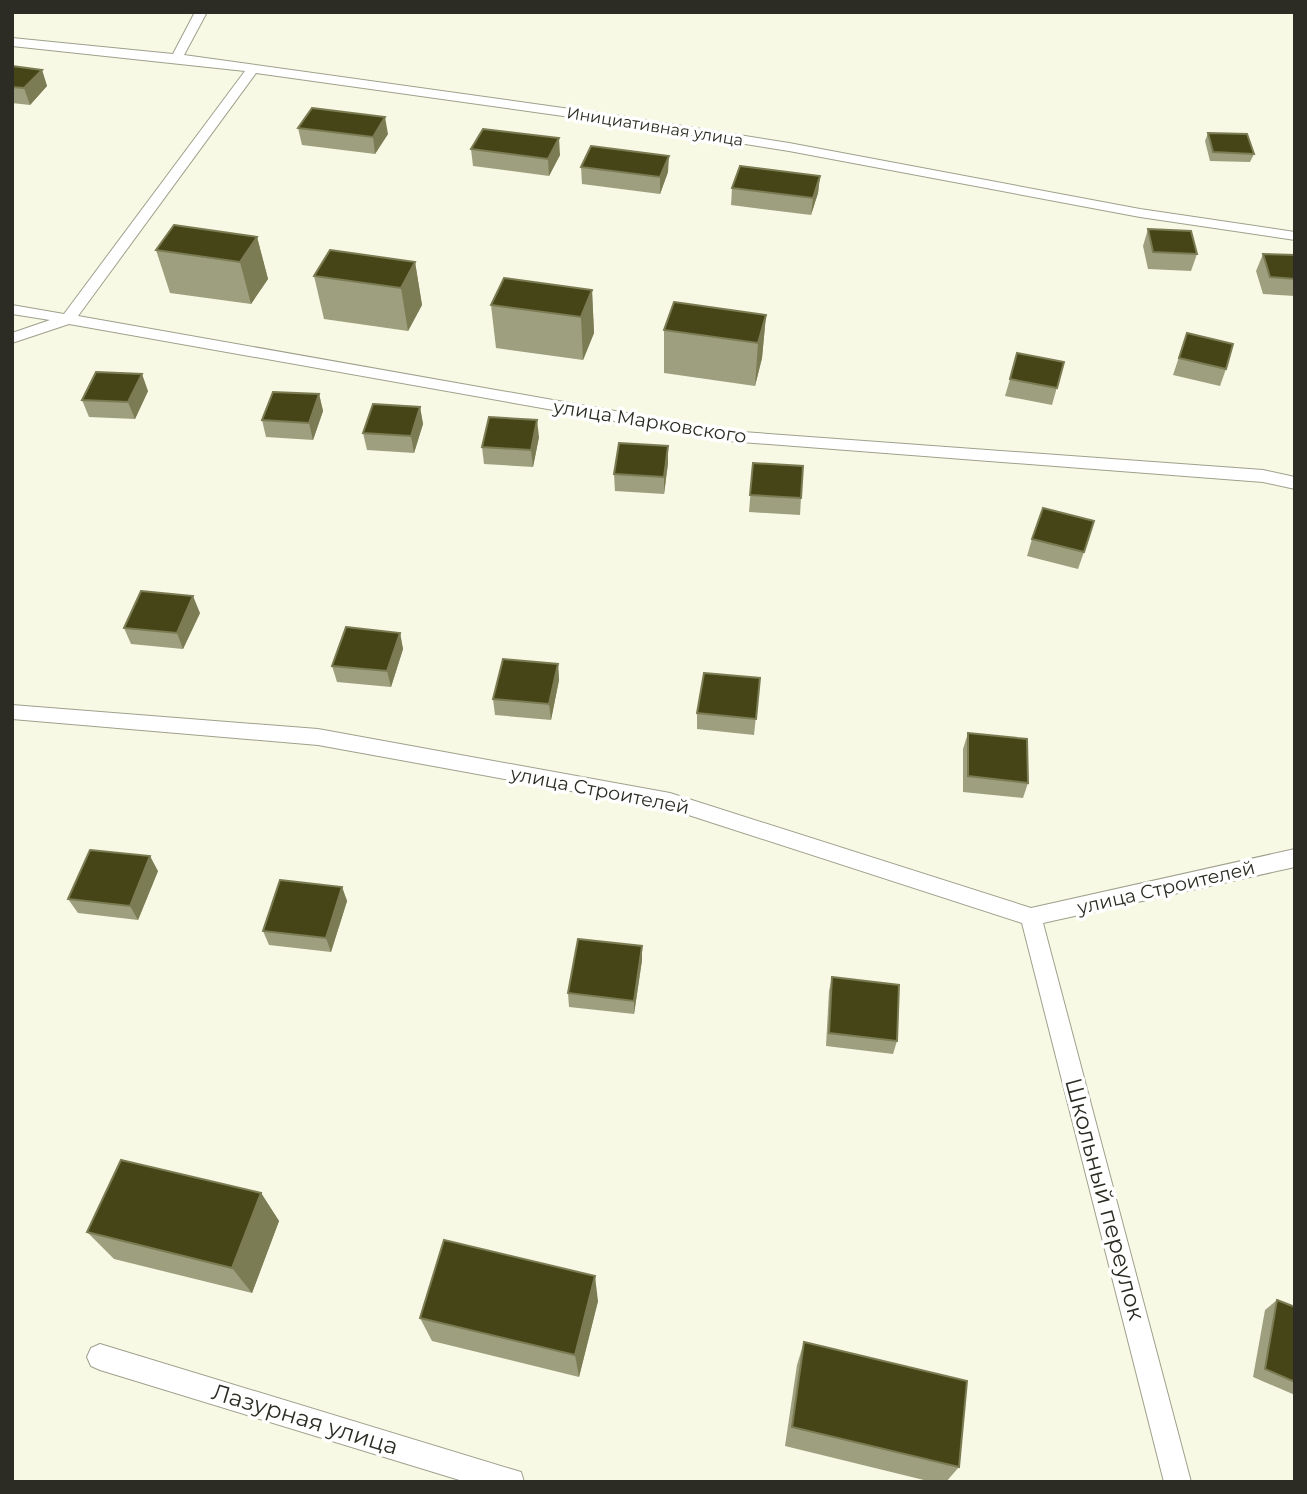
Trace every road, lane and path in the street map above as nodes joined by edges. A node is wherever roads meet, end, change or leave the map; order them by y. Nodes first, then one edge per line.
1 (201, 12) edge
2 (12, 42) edge
3 (177, 58) junction
4 (253, 69) junction
5 (1295, 236) edge
6 (12, 309) edge
7 (68, 319) junction
8 (12, 338) edge
9 (1295, 483) edge
10 (12, 712) edge
11 (1295, 858) edge
12 (1031, 917) junction
13 (100, 1357) dead end
14 (511, 1482) edge
15 (1178, 1482) edge

1 - 3 lane
2 - 3 lane, Инициативная улица
3 - 4 lane, Инициативная улица
4 - 5 lane, Инициативная улица
4 - 7 lane
6 - 7 lane, улица Марковского
7 - 8 lane
7 - 9 lane, улица Марковского
10 - 12 lane, улица Строителей
11 - 12 lane, улица Строителей
12 - 15 lane, Школьный переулок
13 - 14 lane, Лазурная улица

